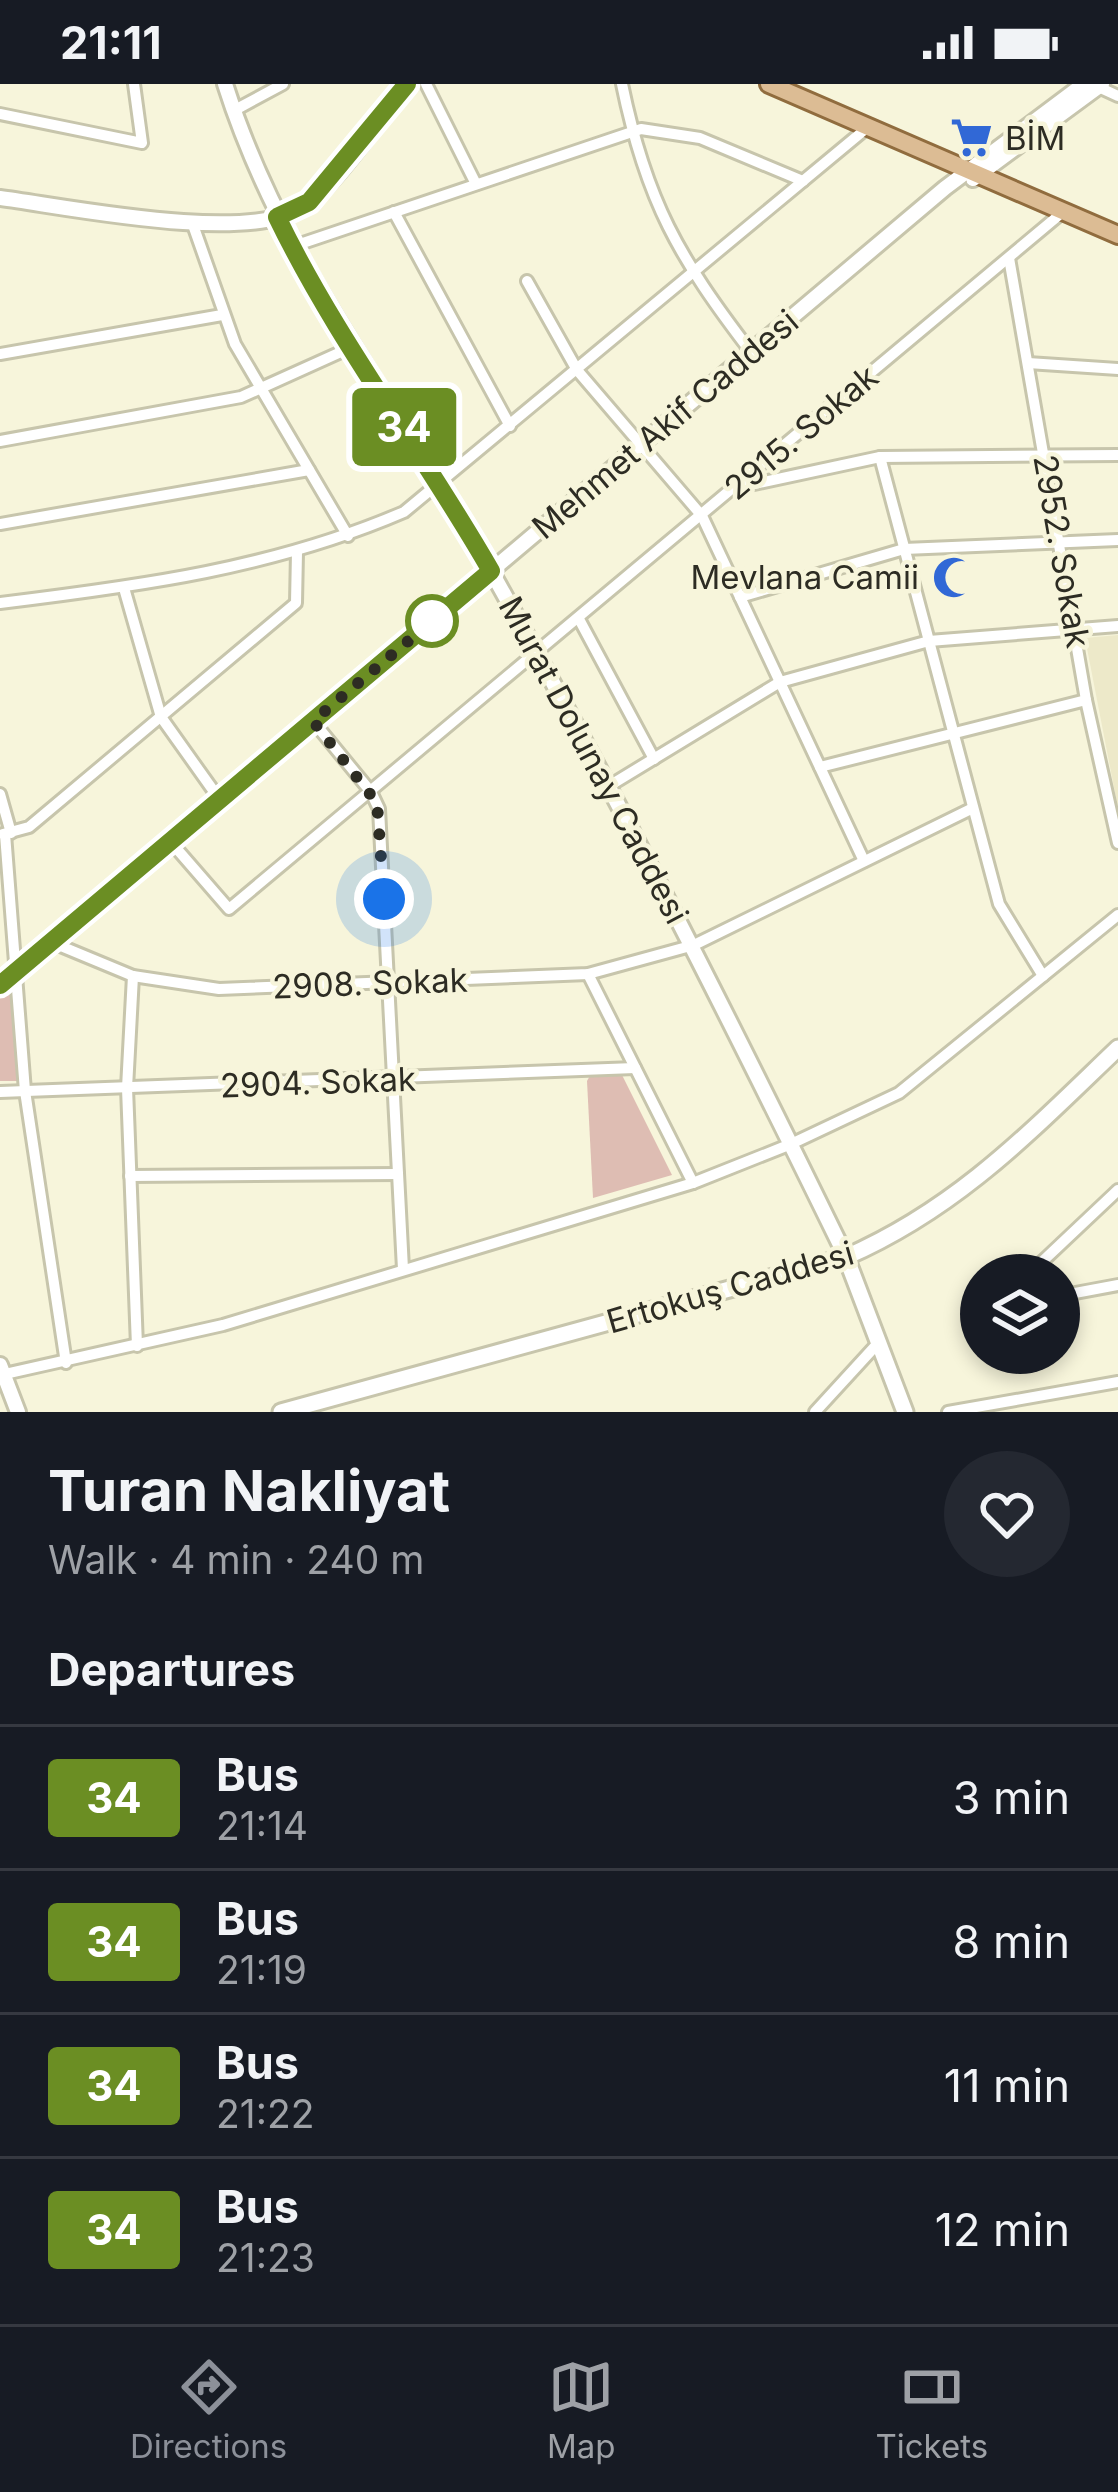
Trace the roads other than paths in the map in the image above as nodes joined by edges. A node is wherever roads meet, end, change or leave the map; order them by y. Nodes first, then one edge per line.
1 (134, 84) edge
2 (224, 84) edge
3 (283, 84) edge
4 (407, 84) edge
5 (426, 84) edge
6 (622, 84) edge
7 (769, 84) edge
8 (797, 84) edge
9 (1094, 85) edge
10 (1118, 96) edge
11 (233, 111) junction
12 (0, 114) edge
13 (868, 127) junction
14 (632, 130) junction
15 (981, 169) junction
16 (803, 181) junction
17 (476, 184) junction
18 (0, 199) edge
19 (394, 212) junction
20 (1064, 212) junction
21 (277, 217) junction
22 (192, 222) junction
23 (1118, 222) edge
24 (1118, 235) edge
25 (291, 247) junction
26 (1009, 258) junction
27 (691, 274) junction
28 (527, 281) dead end
29 (222, 315) junction
30 (352, 347) junction
31 (751, 352) junction
32 (0, 353) edge
33 (1028, 363) junction
34 (1118, 369) edge
35 (577, 370) junction
36 (262, 390) junction
37 (510, 426) junction
38 (0, 441) edge
39 (642, 443) junction
40 (1118, 455) edge
41 (1045, 456) junction
42 (880, 458) junction
43 (309, 470) junction
44 (441, 484) junction
45 (734, 489) junction
46 (702, 515) junction
47 (0, 524) edge
48 (347, 536) junction
49 (1118, 540) edge
50 (1061, 541) junction
51 (904, 550) junction
52 (298, 552) junction
53 (491, 571) junction
54 (124, 588) junction
55 (740, 597) junction
56 (0, 603) edge
57 (578, 619) junction
58 (1118, 626) edge
59 (1076, 629) junction
60 (929, 641) junction
61 (537, 653) junction
62 (780, 682) junction
63 (1086, 700) junction
64 (161, 717) junction
65 (313, 721) junction
66 (953, 733) junction
67 (654, 758) junction
68 (820, 767) junction
69 (609, 786) junction
70 (371, 792) junction
71 (0, 794) edge
72 (220, 800) junction
73 (973, 808) junction
74 (5, 834) edge
75 (170, 842) junction
76 (1118, 843) edge
77 (864, 861) junction
78 (1118, 915) edge
79 (51, 942) junction
80 (694, 945) junction
81 (588, 974) junction
82 (133, 976) junction
83 (1043, 976) junction
84 (6, 979) edge
85 (388, 982) junction
86 (1118, 1048) edge
87 (635, 1068) junction
88 (393, 1080) junction
89 (127, 1088) junction
90 (25, 1091) junction
91 (0, 1092) edge
92 (791, 1144) junction
93 (398, 1174) junction
94 (130, 1175) junction
95 (693, 1183) junction
96 (1118, 1190) edge
97 (1050, 1254) edge
98 (845, 1258) junction
99 (403, 1269) junction
100 (1118, 1285) edge
101 (1080, 1292) edge
102 (880, 1340) junction
103 (137, 1346) junction
104 (66, 1363) junction
105 (1, 1372) edge
106 (1118, 1382) edge
107 (18, 1412) edge
108 (281, 1412) edge
109 (815, 1412) edge
110 (904, 1412) edge
111 (948, 1412) edge

1 - 12 street
2 - 11 street, Murat Dolunay Caddesi
3 - 11 street
4 - 21 street
5 - 17 street
6 - 14 street
7 - 13 main road
8 - 15 main road
9 - 10 street
9 - 15 street, Mehmet Akif Caddesi
11 - 21 street, Murat Dolunay Caddesi
13 - 15 main road
13 - 16 street
14 - 16 street
14 - 17 street
14 - 27 street
15 - 20 main road
15 - 23 main road
15 - 31 street, Mehmet Akif Caddesi
16 - 27 street
17 - 19 street
18 - 22 street
19 - 25 street
19 - 37 street
20 - 24 main road
20 - 26 street, 2915. Sokak
21 - 22 street
21 - 25 street, Murat Dolunay Caddesi
22 - 29 street
25 - 30 street, Murat Dolunay Caddesi
26 - 33 street, 2952. Sokak
26 - 45 street, 2915. Sokak
27 - 31 street
27 - 35 street
28 - 35 street
29 - 32 street
29 - 36 street
30 - 36 street
30 - 44 street, Murat Dolunay Caddesi
31 - 39 street, Mehmet Akif Caddesi
33 - 34 street
33 - 41 street, 2952. Sokak
35 - 37 street
35 - 39 street
36 - 38 street
36 - 43 street
37 - 44 street
39 - 46 street
39 - 53 street, Mehmet Akif Caddesi
40 - 41 street
41 - 42 street
41 - 50 street, 2952. Sokak
42 - 45 street
42 - 51 street
43 - 47 street
43 - 48 street
44 - 48 street
44 - 53 street, Murat Dolunay Caddesi
45 - 46 street, 2915. Sokak
46 - 55 street
46 - 57 street, 2915. Sokak
48 - 52 street
49 - 50 street
50 - 51 street
50 - 59 street, 2952. Sokak
51 - 55 street
51 - 60 street
52 - 54 street
52 - 64 street
53 - 61 street, Murat Dolunay Caddesi
53 - 65 street, Mehmet Akif Caddesi
54 - 56 street
54 - 64 street
55 - 62 street
57 - 61 street, 2915. Sokak
57 - 67 street
58 - 59 street
59 - 60 street
59 - 63 street, 2952. Sokak
60 - 62 street
60 - 66 street
61 - 69 street, Murat Dolunay Caddesi
61 - 70 street, 2915. Sokak
62 - 67 street
62 - 68 street
63 - 66 street
63 - 76 street, 2952. Sokak
64 - 72 street
64 - 74 street
65 - 70 street
65 - 72 street, Mehmet Akif Caddesi
66 - 68 street
66 - 73 street
67 - 69 street
68 - 77 street
69 - 80 street, Murat Dolunay Caddesi
70 - 75 street, 2915. Sokak
70 - 85 street
71 - 74 street
72 - 75 street, Mehmet Akif Caddesi
73 - 77 street, 2908. Sokak
73 - 83 street
74 - 84 street
75 - 79 street, Mehmet Akif Caddesi
77 - 80 street, 2908. Sokak
78 - 83 street
79 - 82 street, 2908. Sokak
79 - 84 street, Mehmet Akif Caddesi
80 - 81 street, 2908. Sokak
80 - 92 street, Murat Dolunay Caddesi
81 - 85 street, 2908. Sokak
81 - 87 street
82 - 85 street, 2908. Sokak
82 - 89 street
83 - 92 street
84 - 90 street
85 - 88 street
86 - 98 main road, Ertokuş Caddesi
87 - 88 street, 2904. Sokak
87 - 95 street
88 - 89 street, 2904. Sokak
88 - 93 street
89 - 90 street, 2904. Sokak
89 - 94 street
90 - 91 street, 2904. Sokak
90 - 104 street
92 - 95 street
92 - 98 street, Murat Dolunay Caddesi
93 - 94 street
93 - 99 street
94 - 103 street
95 - 99 street
96 - 97 street
98 - 102 main road
98 - 108 main road, Ertokuş Caddesi
99 - 103 street
100 - 101 street
102 - 109 street
102 - 110 main road
103 - 104 street
104 - 105 street
105 - 107 street
106 - 111 street

